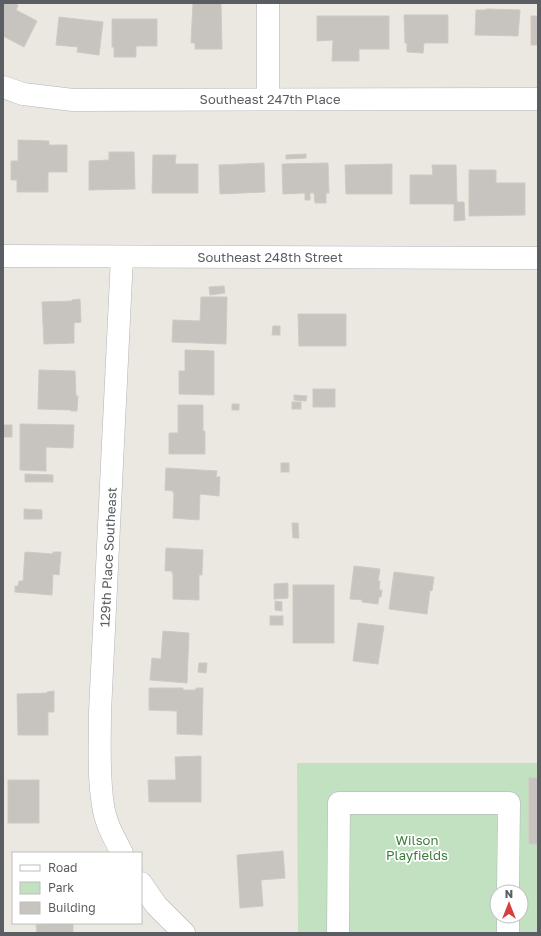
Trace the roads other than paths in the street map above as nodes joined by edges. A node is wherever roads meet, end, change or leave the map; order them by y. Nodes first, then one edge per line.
1 (268, 3) edge
2 (3, 87) edge
3 (268, 98) junction
4 (538, 99) edge
5 (3, 256) edge
6 (122, 257) junction
7 (538, 258) edge
8 (121, 852) edge
9 (142, 884) edge
10 (508, 884) edge
11 (184, 933) edge
12 (338, 933) edge

1 - 3 street
2 - 3 street, Southeast 247th Place
3 - 4 street, Southeast 247th Place
5 - 6 street, Southeast 248th Street
6 - 7 street, Southeast 248th Street
6 - 8 street, 129th Place Southeast
9 - 11 street
10 - 12 street

